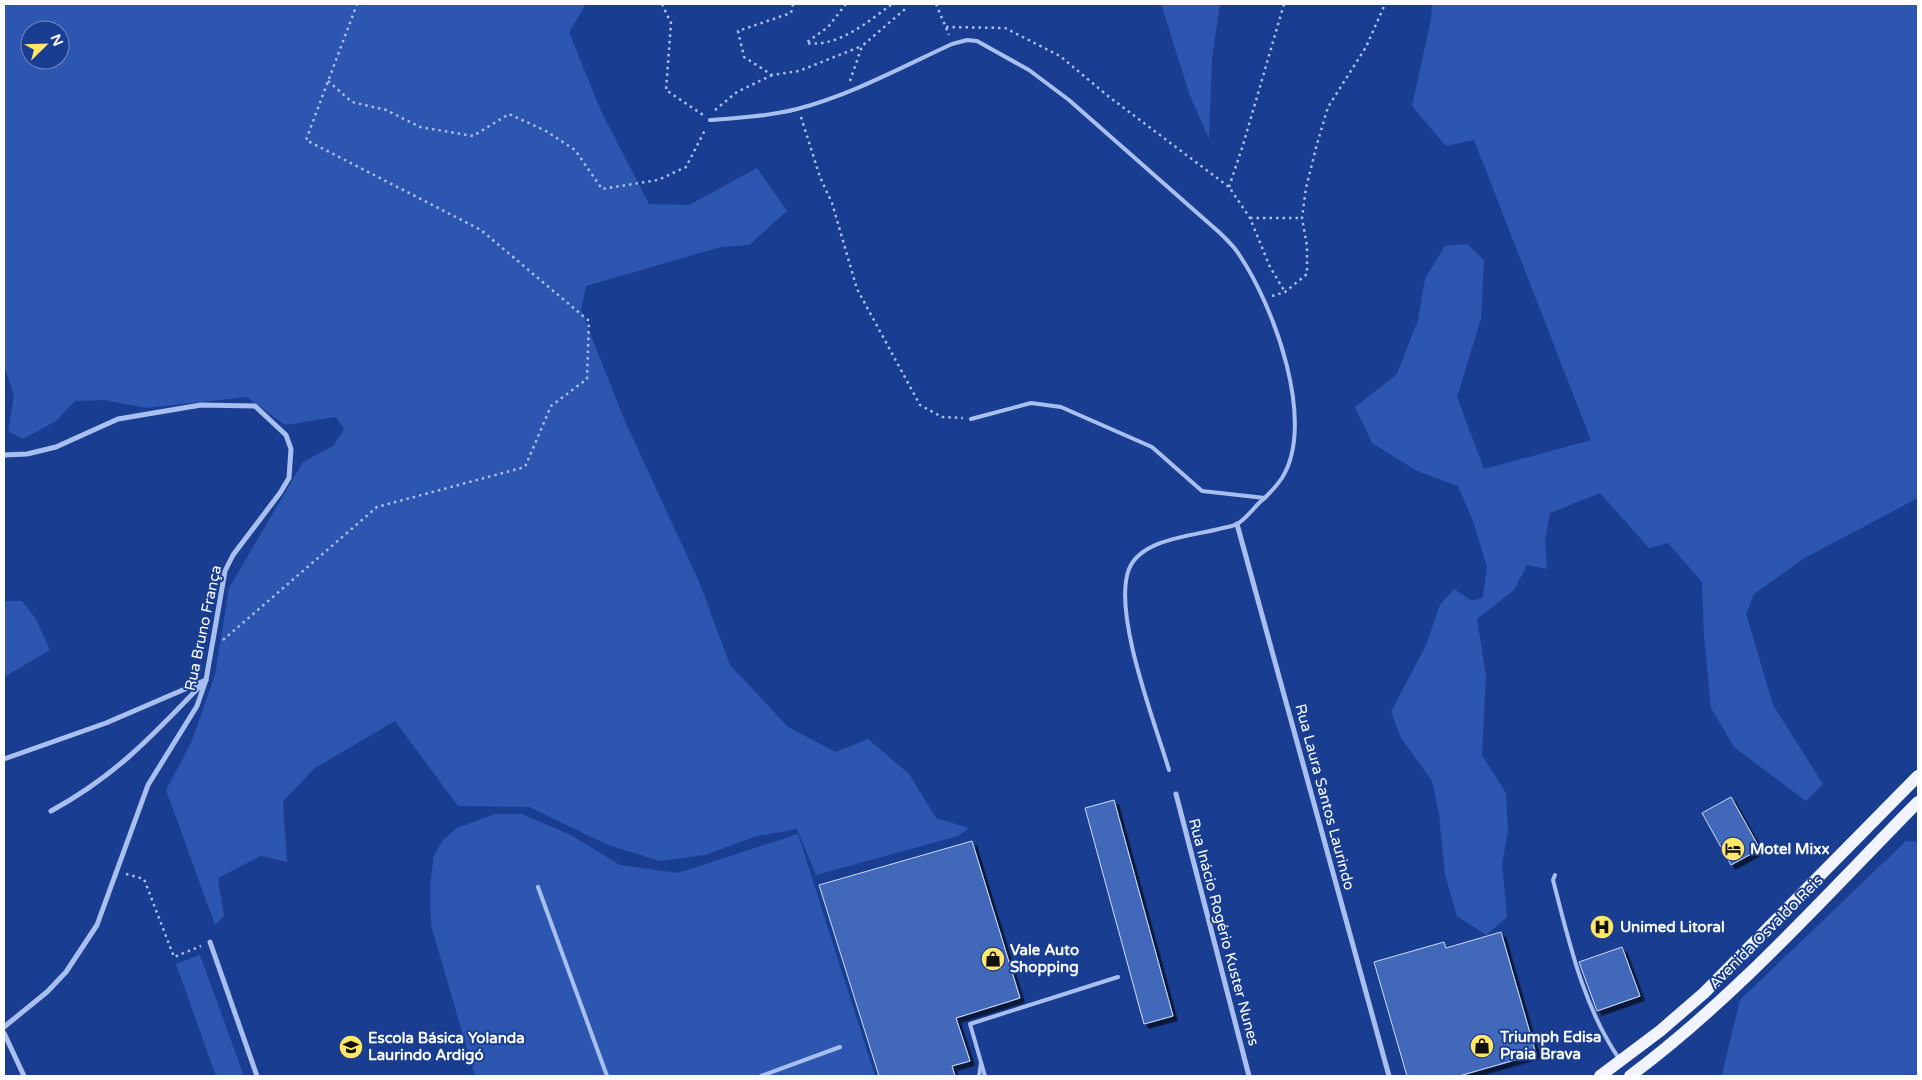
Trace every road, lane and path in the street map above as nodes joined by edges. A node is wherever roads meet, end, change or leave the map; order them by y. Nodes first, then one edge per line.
1 (357, 4) edge
2 (662, 4) edge
3 (793, 4) edge
4 (846, 4) edge
5 (892, 4) edge
6 (905, 4) edge
7 (936, 4) edge
8 (1284, 4) edge
9 (1385, 4) edge
10 (946, 28) junction
11 (952, 44) junction
12 (862, 46) junction
13 (772, 75) junction
14 (328, 81) junction
15 (846, 91) junction
16 (798, 109) junction
17 (710, 120) junction
18 (1229, 188) junction
19 (1250, 218) junction
20 (1302, 218) junction
21 (1285, 292) junction
22 (1263, 298) junction
23 (971, 419) joint
24 (4, 455) edge
25 (1265, 498) junction
26 (1238, 524) junction
27 (212, 649) junction
28 (206, 680) junction
29 (4, 759) edge
30 (1169, 770) dead end
31 (1918, 776) edge
32 (1176, 794) dead end
33 (1918, 802) edge
34 (51, 811) dead end
35 (118, 871) junction
36 (1554, 875) dead end
37 (538, 887) dead end
38 (210, 942) joint
39 (1118, 977) dead end
40 (4, 1027) edge
41 (4, 1033) edge
42 (840, 1048) dead end
43 (981, 1061) junction
44 (1621, 1062) junction
45 (24, 1076) edge
46 (258, 1076) edge
47 (607, 1076) edge
48 (761, 1076) edge
49 (979, 1076) edge
50 (985, 1076) edge
51 (1249, 1076) edge
52 (1389, 1076) edge
53 (1600, 1076) edge
54 (1630, 1076) edge

1 - 14 path
2 - 17 path
3 - 13 path
4 - 5 path
6 - 12 path
7 - 10 path
8 - 18 path
9 - 20 path
10 - 11 path
10 - 18 path
11 - 15 lane
11 - 22 lane
12 - 13 path
12 - 15 path
13 - 17 path
14 - 17 path
14 - 27 path
15 - 16 lane
16 - 17 lane
16 - 23 path
18 - 19 path
19 - 20 path
19 - 21 path
20 - 21 path
21 - 22 path
22 - 25 lane
23 - 25 lane
24 - 27 street, Rua Bruno França
25 - 26 lane
26 - 30 lane
26 - 52 street, Rua Laura Santos Laurindo
27 - 28 street, Rua Bruno França
28 - 29 street
28 - 34 street
28 - 35 street, Rua Bruno França
31 - 44 main road, Avenida Osvaldo Reis
32 - 51 street, Rua Inácio Rogério Kuster Nunes
33 - 54 main road, Avenida Osvaldo Reis
35 - 38 path
35 - 40 street, Rua Bruno França
36 - 44 lane
37 - 47 lane
38 - 46 street
39 - 43 lane
41 - 45 street
42 - 48 lane
43 - 49 lane
43 - 50 lane
44 - 53 main road, Avenida Osvaldo Reis

